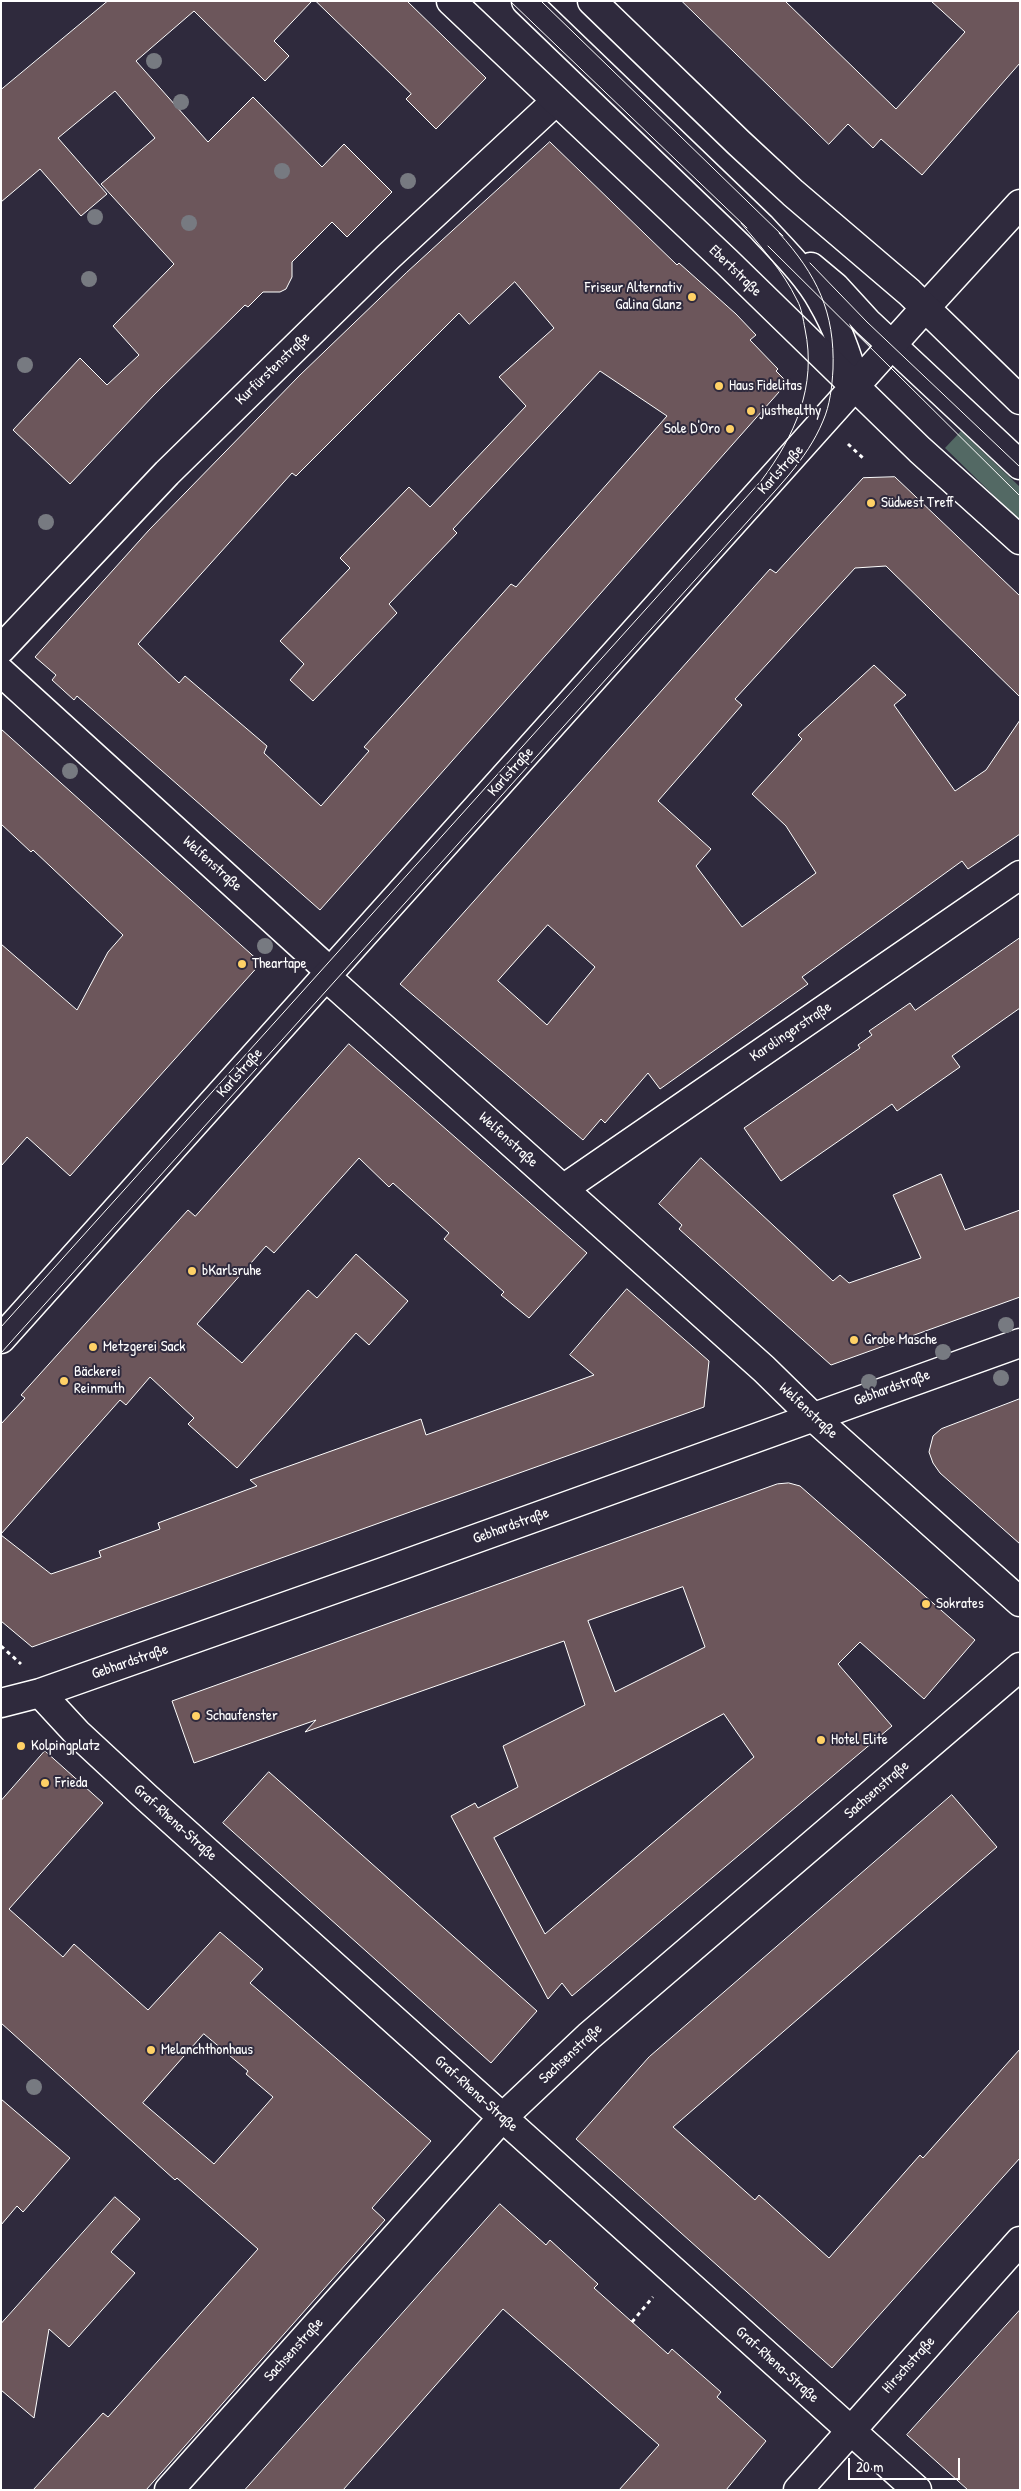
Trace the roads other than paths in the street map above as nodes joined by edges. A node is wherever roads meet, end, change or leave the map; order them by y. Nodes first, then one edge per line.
1 (451, 1) edge
2 (526, 1) edge
3 (592, 1) edge
4 (556, 101) junction
5 (1020, 204) edge
6 (761, 227) junction
7 (925, 308) junction
8 (892, 346) junction
9 (856, 387) junction
10 (1020, 400) edge
11 (1020, 465) edge
12 (1020, 540) edge
13 (1, 649) edge
14 (1, 672) edge
15 (1020, 875) edge
16 (329, 975) junction
17 (562, 1189) junction
18 (1, 1339) edge
19 (1020, 1343) edge
20 (812, 1416) junction
21 (1020, 1602) edge
22 (1020, 1667) edge
23 (40, 1693) junction
24 (3, 1706) edge
25 (502, 2118) junction
26 (1020, 2241) edge
27 (850, 2431) junction
28 (169, 2490) edge
29 (798, 2490) edge
30 (916, 2490) edge

1 - 4 street, Ebertstraße
2 - 6 street
3 - 7 street
4 - 9 street, Ebertstraße
4 - 13 street, Kurfürstenstraße
5 - 7 street, Karlstraße
6 - 8 street
6 - 9 street
7 - 8 street, Karlstraße
7 - 10 street
8 - 9 street, Karlstraße
8 - 11 street
9 - 12 street, Ebertstraße
9 - 16 street, Karlstraße
14 - 16 street, Welfenstraße
15 - 17 street, Karolingerstraße
16 - 17 street, Welfenstraße
16 - 18 street, Karlstraße
17 - 20 street, Welfenstraße
19 - 20 street, Gebhardstraße
20 - 21 street, Welfenstraße
20 - 23 street, Gebhardstraße
22 - 25 street, Sachsenstraße
23 - 24 street, Gebhardstraße
23 - 25 street, Graf-Rhena-Straße
25 - 27 street, Graf-Rhena-Straße
25 - 28 street, Sachsenstraße
26 - 27 street, Hirschstraße
27 - 29 street, Hirschstraße
27 - 30 street, Graf-Rhena-Straße

